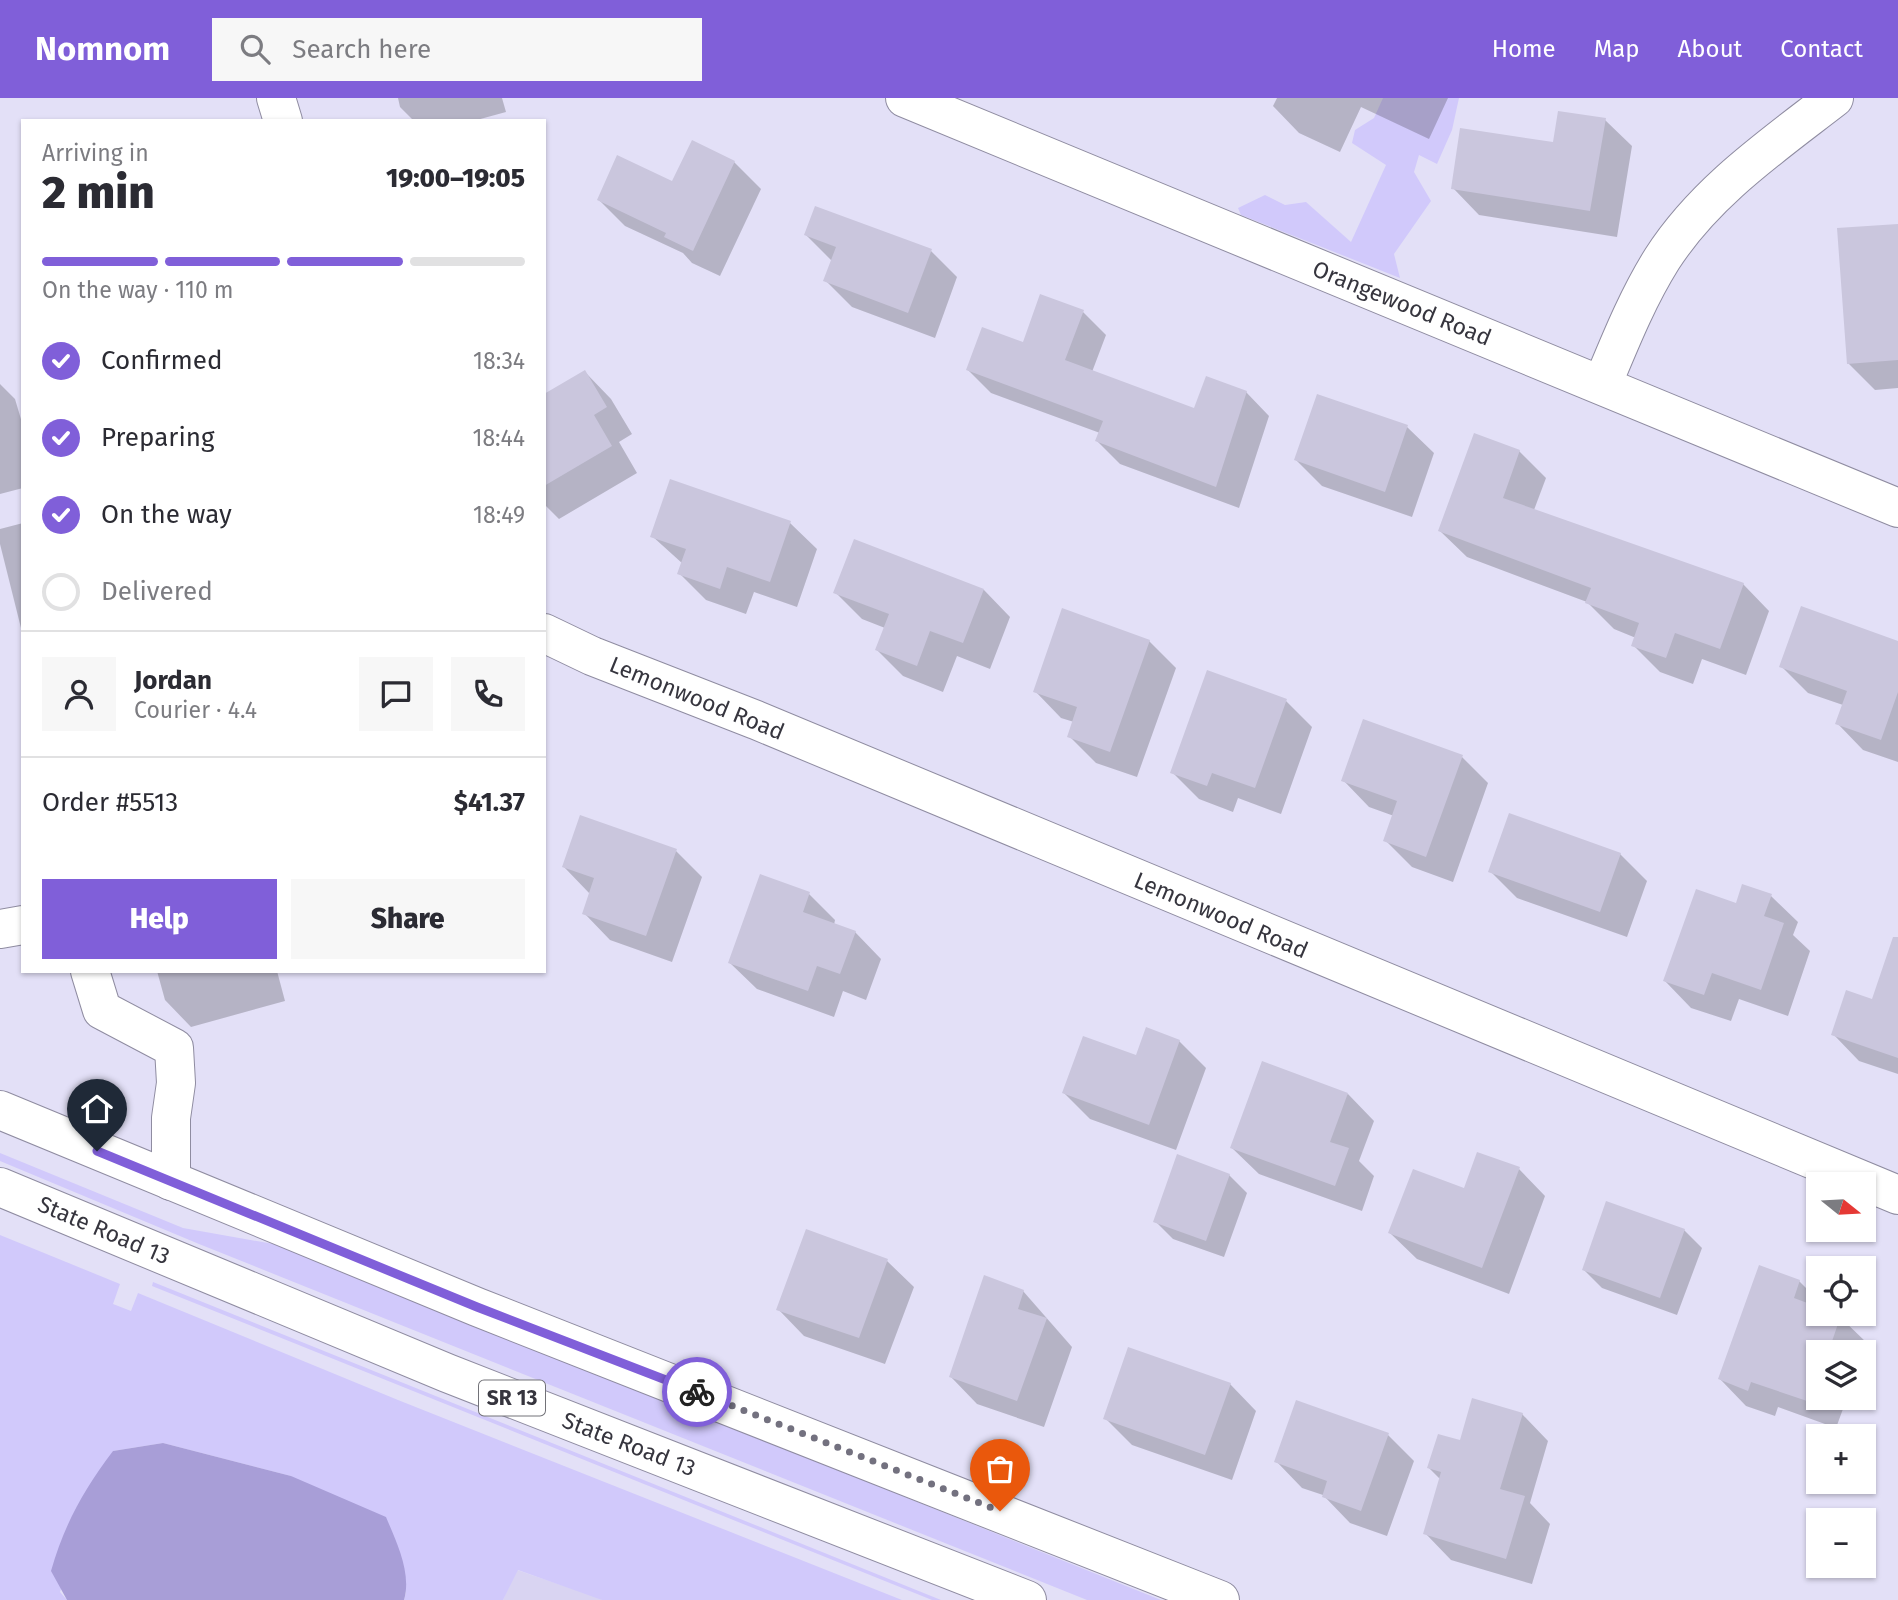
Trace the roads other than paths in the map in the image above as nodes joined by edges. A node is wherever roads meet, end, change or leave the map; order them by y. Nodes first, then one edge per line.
1 (276, 98) edge
2 (905, 98) edge
3 (1834, 98) edge
4 (282, 119) edge
5 (1602, 385) junction
6 (1898, 508) edge
7 (546, 634) edge
8 (21, 925) edge
9 (0, 929) edge
10 (91, 973) edge
11 (0, 1110) edge
12 (171, 1181) junction
13 (0, 1187) edge
14 (1898, 1195) edge
15 (1027, 1600) edge
16 (1220, 1600) edge

1 - 4 street
2 - 5 street, Orangewood Road
3 - 5 street
5 - 6 street, Orangewood Road
7 - 14 street, Lemonwood Road
8 - 9 street
10 - 12 street
11 - 12 street
12 - 16 street
13 - 15 street, State Road 13 / SR 13

